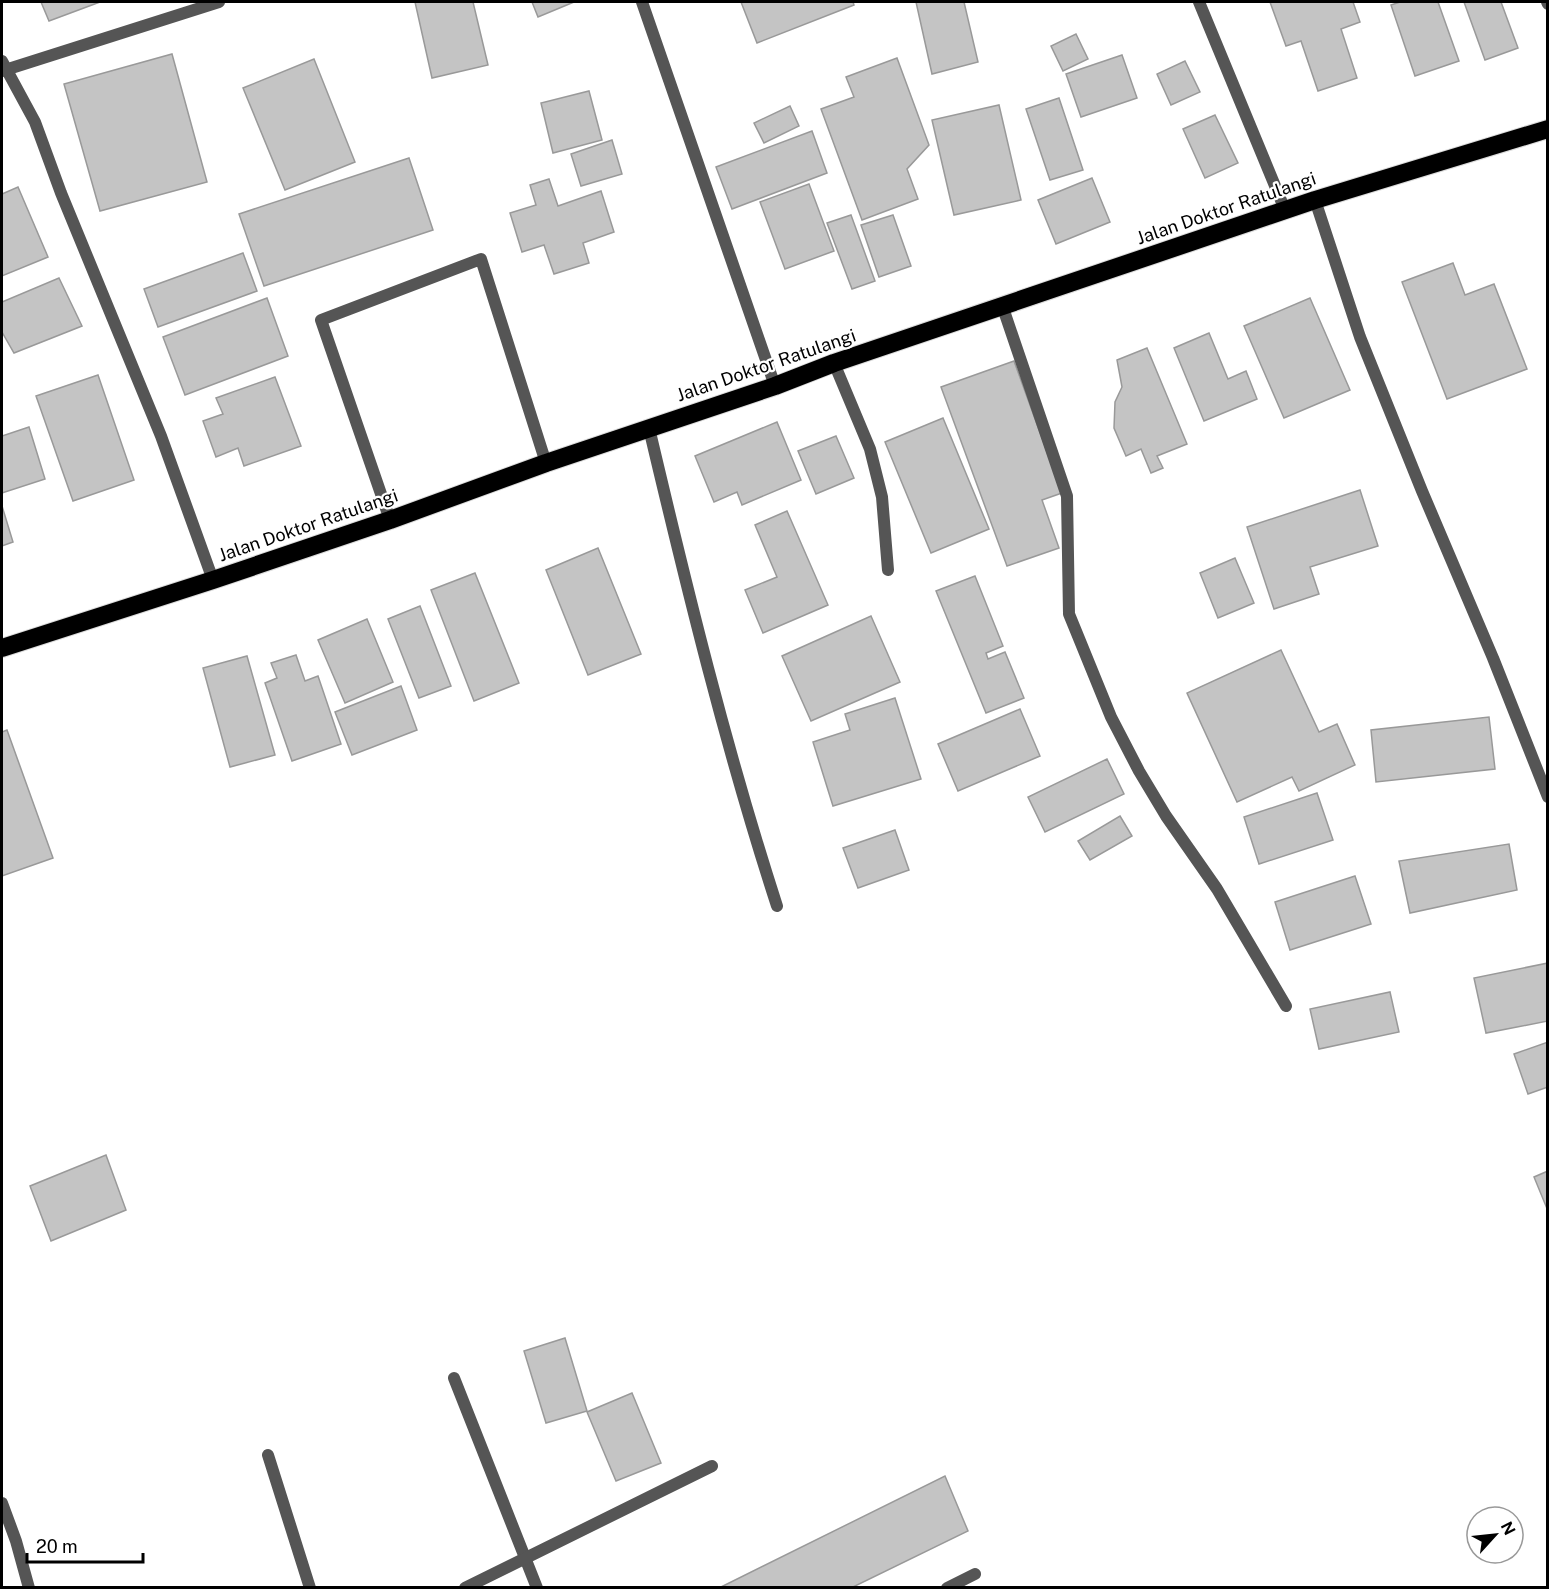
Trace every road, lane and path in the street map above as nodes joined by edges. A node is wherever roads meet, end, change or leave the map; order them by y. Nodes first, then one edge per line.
1 (219, 2) edge
2 (642, 2) edge
3 (1199, 2) edge
4 (3, 67) edge
5 (1548, 129) edge
6 (1315, 200) junction
7 (1285, 210) junction
8 (1002, 306) junction
9 (834, 363) junction
10 (775, 386) junction
11 (649, 428) junction
12 (546, 463) junction
13 (390, 520) junction
14 (888, 570) dead end
15 (213, 580) junction
16 (2, 648) edge
17 (1548, 797) edge
18 (777, 906) dead end
19 (1286, 1006) dead end
20 (454, 1378) dead end
21 (268, 1455) dead end
22 (712, 1466) dead end
23 (2, 1503) edge
24 (524, 1558) junction
25 (975, 1574) dead end
26 (29, 1587) edge
27 (310, 1587) edge
28 (465, 1587) edge
29 (537, 1587) edge
30 (947, 1587) edge

1 - 4 street
2 - 10 street
3 - 7 street
4 - 15 street
5 - 6 highway, Jalan Doktor Ratulangi
6 - 7 highway, Jalan Doktor Ratulangi
6 - 17 street
7 - 8 highway, Jalan Doktor Ratulangi
8 - 9 highway, Jalan Doktor Ratulangi
8 - 19 street
9 - 10 highway, Jalan Doktor Ratulangi
9 - 14 street
10 - 11 highway, Jalan Doktor Ratulangi
11 - 12 highway, Jalan Doktor Ratulangi
11 - 18 street
12 - 13 highway, Jalan Doktor Ratulangi
12 - 13 street
13 - 15 highway, Jalan Doktor Ratulangi
15 - 16 highway, Jalan Doktor Ratulangi
20 - 24 street
21 - 27 street
22 - 24 street
23 - 26 street
24 - 28 street
24 - 29 street
25 - 30 street

